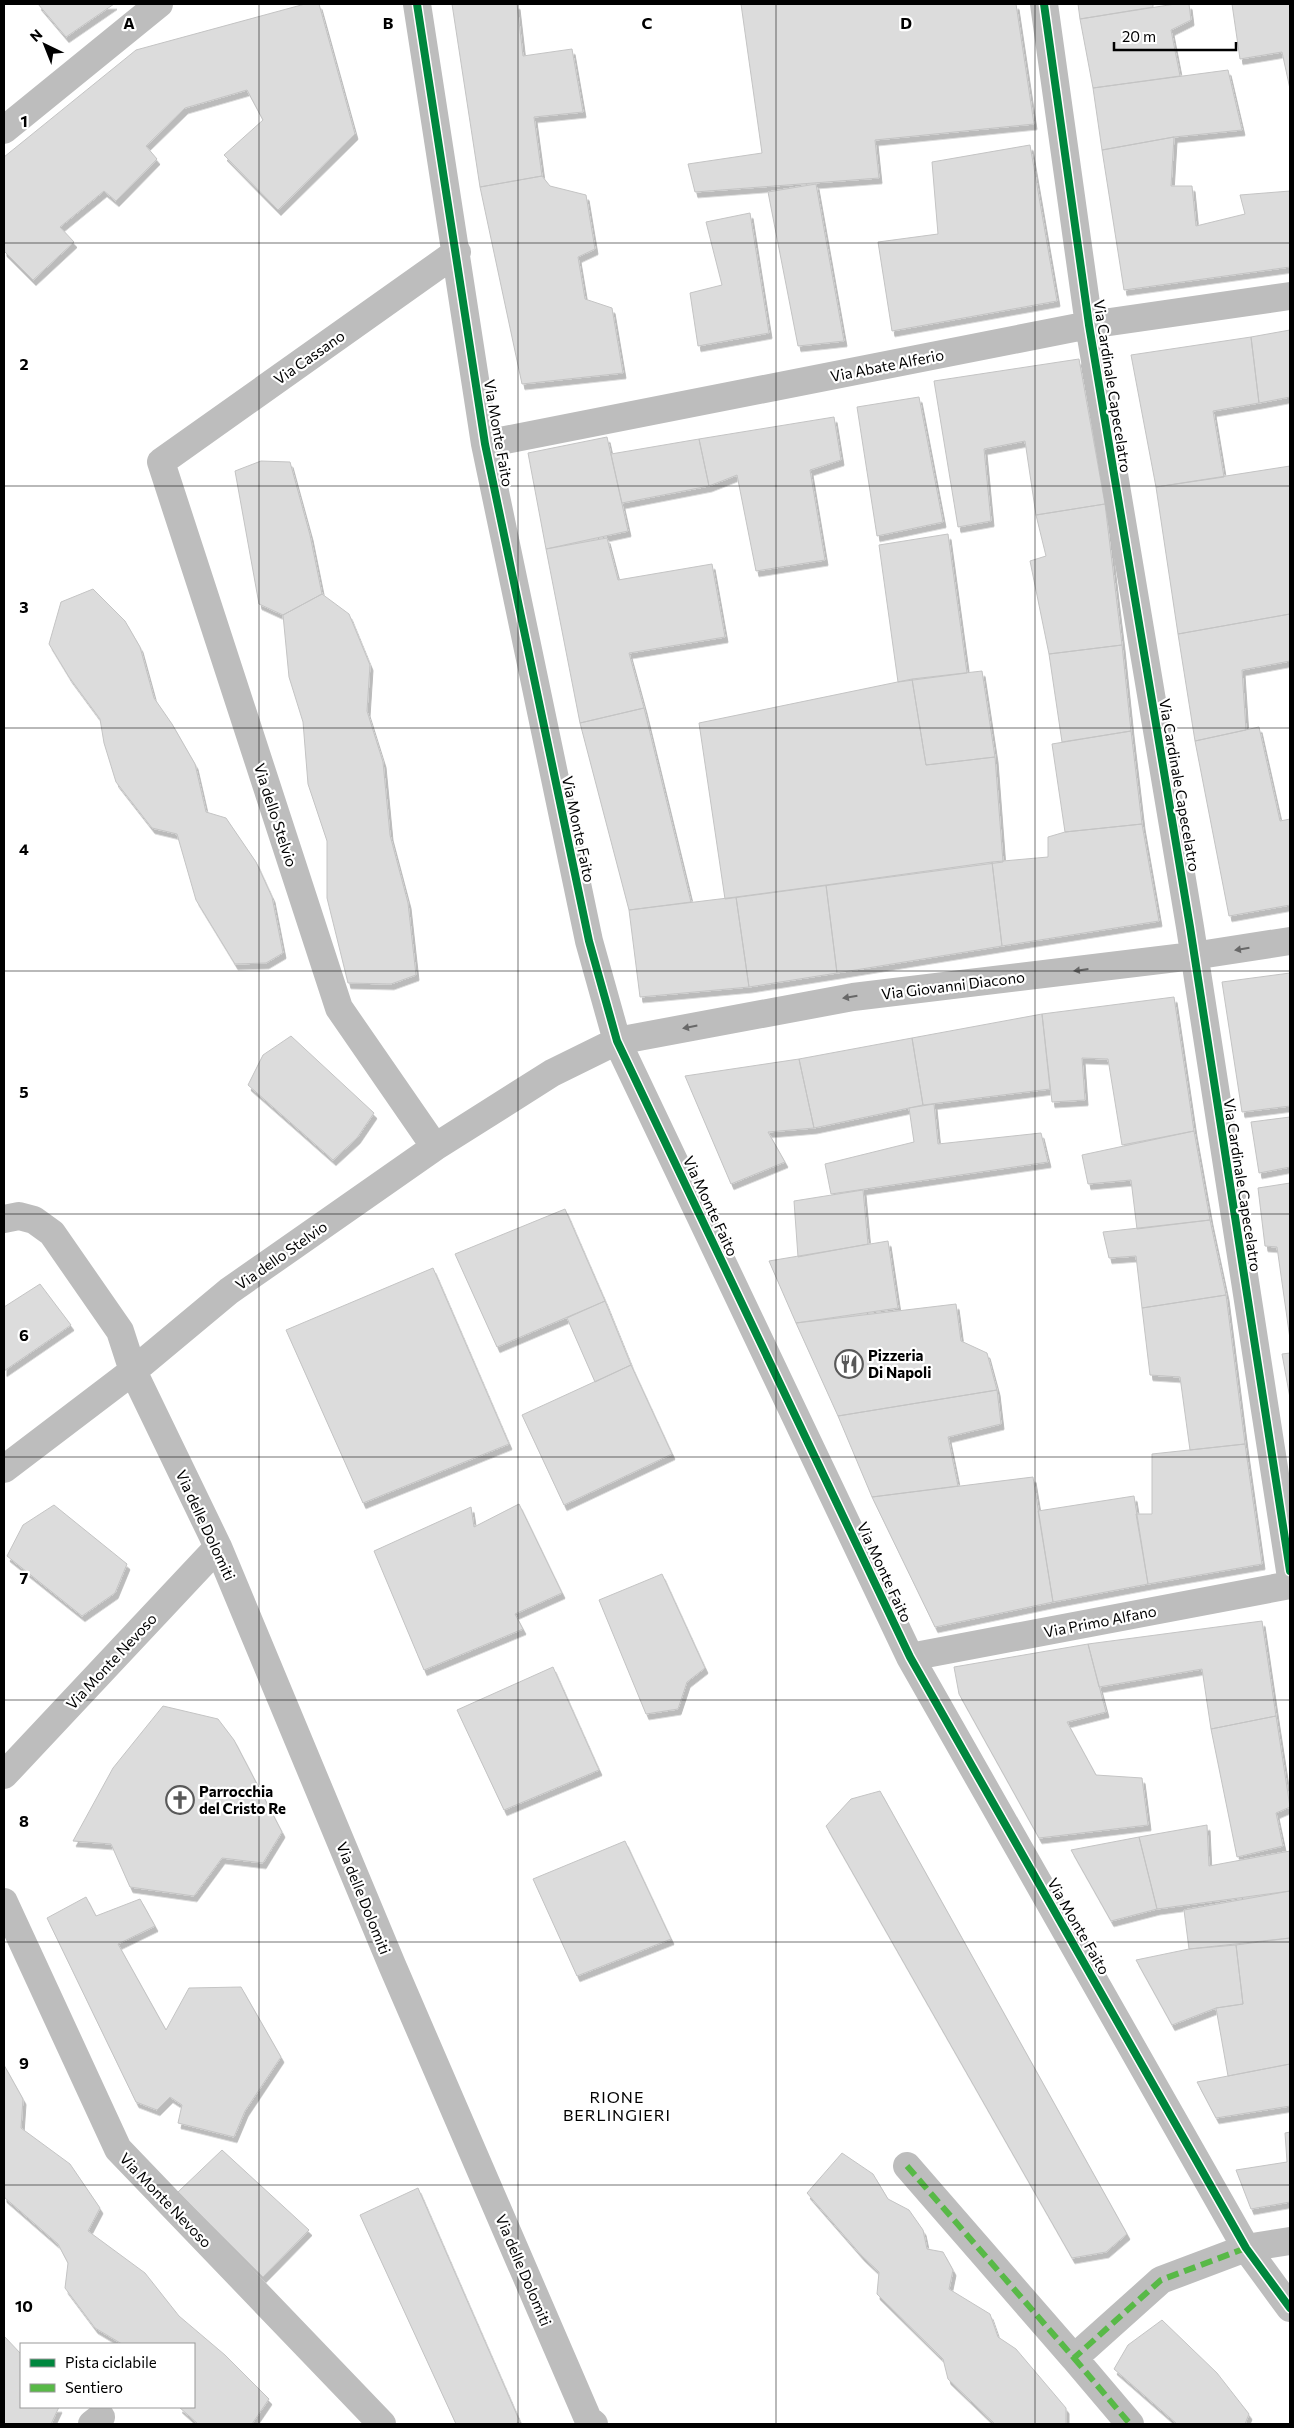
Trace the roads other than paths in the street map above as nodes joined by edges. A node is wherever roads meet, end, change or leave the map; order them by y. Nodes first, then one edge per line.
1 (160, 4) edge
2 (417, 4) edge
3 (1044, 4) edge
4 (4, 130) edge
5 (457, 252) junction
6 (1290, 296) edge
7 (1089, 325) junction
8 (485, 444) junction
9 (162, 462) joint
10 (1290, 941) edge
11 (1193, 956) junction
12 (617, 1041) junction
13 (434, 1147) junction
14 (4, 1220) edge
15 (133, 1371) junction
16 (4, 1469) edge
17 (218, 1546) junction
18 (1290, 1571) edge
19 (1290, 1586) edge
20 (910, 1657) junction
21 (4, 1776) edge
22 (4, 1902) edge
23 (908, 2166) dead end
24 (1290, 2241) edge
25 (1246, 2248) junction
26 (1290, 2308) edge
27 (1074, 2358) junction
28 (382, 2424) edge
29 (594, 2424) edge
30 (1130, 2424) edge

1 - 4 street
2 - 5 street, Via Monte Faito
3 - 7 street, Via Cardinale Capecelatro
5 - 8 street, Via Monte Faito
5 - 9 street, Via Cassano
6 - 7 street, Via Abate Alferio
7 - 8 street, Via Abate Alferio
7 - 11 street, Via Cardinale Capecelatro
8 - 12 street, Via Monte Faito
9 - 13 street, Via dello Stelvio
10 -> 11 street, Via Giovanni Diacono
11 -> 12 street, Via Giovanni Diacono
11 - 18 street, Via Cardinale Capecelatro
12 - 13 street, Via dello Stelvio
12 - 20 street, Via Monte Faito
13 - 15 street, Via dello Stelvio
14 - 15 street
15 - 16 street, Via dello Stelvio
15 - 17 street, Via delle Dolomiti
17 - 21 street, Via Monte Nevoso
17 - 29 street, Via delle Dolomiti
19 - 20 street, Via Primo Alfano
20 - 25 street, Via Monte Faito
22 - 28 street, Via Monte Nevoso
23 - 27 street
24 - 25 street
25 - 26 street, Via Monte Faito
25 - 27 street
27 - 30 street

